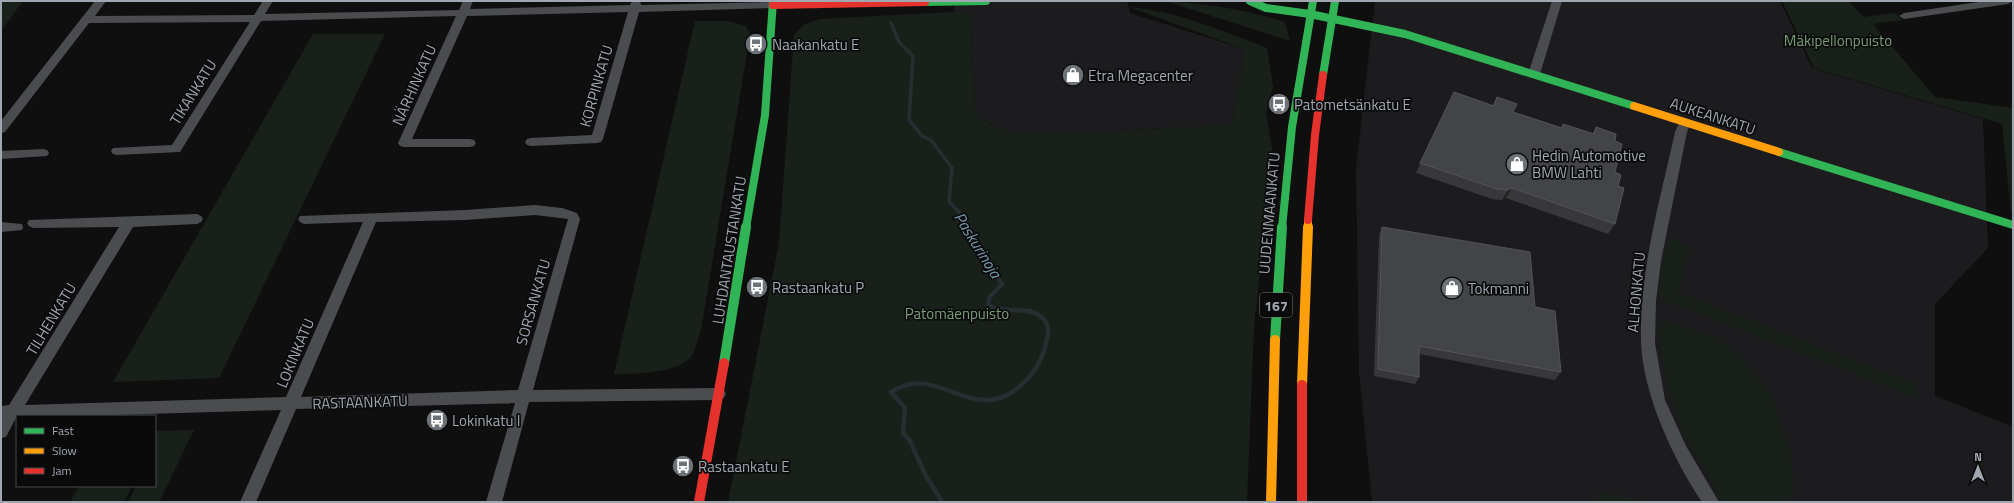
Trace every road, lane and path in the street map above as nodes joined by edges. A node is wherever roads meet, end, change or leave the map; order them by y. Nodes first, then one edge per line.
1 (101, 1) edge
2 (268, 1) edge
3 (468, 1) edge
4 (986, 1) edge
5 (1250, 1) edge
6 (1285, 1) edge
7 (1289, 1) edge
8 (1557, 1) edge
9 (2008, 1) edge
10 (1301, 2) dead end
11 (773, 3) edge
12 (635, 5) edge
13 (1323, 8) edge
14 (1344, 11) dead end
15 (463, 12) junction
16 (1356, 14) dead end
17 (1904, 16) dead end
18 (258, 18) junction
19 (87, 20) junction
20 (1405, 34) junction
21 (1534, 74) junction
22 (1685, 122) junction
23 (1, 129) edge
24 (531, 142) dead end
25 (470, 143) dead end
26 (116, 151) dead end
27 (43, 154) dead end
28 (1, 155) edge
29 (372, 217) junction
30 (197, 219) dead end
31 (304, 219) dead end
32 (130, 222) junction
33 (33, 223) dead end
34 (2013, 225) edge
35 (1, 227) edge
36 (17, 227) dead end
37 (719, 394) junction
38 (524, 397) junction
39 (292, 404) junction
40 (8, 412) edge
41 (1, 432) edge
42 (248, 502) edge
43 (494, 502) edge
44 (699, 502) edge
45 (1271, 502) edge
46 (1302, 502) edge
47 (1711, 502) edge

1 - 19 street
2 - 18 street, TIKANKATU
3 - 15 street, NÄRHINKATU
4 - 11 street
5 - 13 street
6 - 7 street
8 - 21 street
9 - 17 street
10 - 13 street
11 - 12 street
11 - 37 street, LUHDANTAUSTANKATU
12 - 15 street
12 - 24 street, KORPINKATU
13 - 14 street
13 - 20 street, AUKEANKATU
13 - 45 street, UUDENMAANKATU / 167
13 - 46 street, 167
15 - 18 street
15 - 25 street, NÄRHINKATU
16 - 20 street, AUKEANKATU
18 - 19 street
18 - 26 street, TIKANKATU
19 - 23 street
20 - 21 street, AUKEANKATU
21 - 22 street, AUKEANKATU
22 - 34 street, AUKEANKATU
22 - 47 street, ALHONKATU
27 - 28 street
29 - 31 street
29 - 38 street, SORSANKATU
29 - 39 street, LOKINKATU
30 - 32 street
32 - 33 street
32 - 40 street, TILHENKATU
35 - 36 street
37 - 38 street, RASTAANKATU
37 - 44 street, LUHDANTAUSTANKATU
38 - 39 street, RASTAANKATU
38 - 43 street, SORSANKATU
39 - 40 street, RASTAANKATU
39 - 42 street, LOKINKATU
40 - 41 street, TILHENKATU

